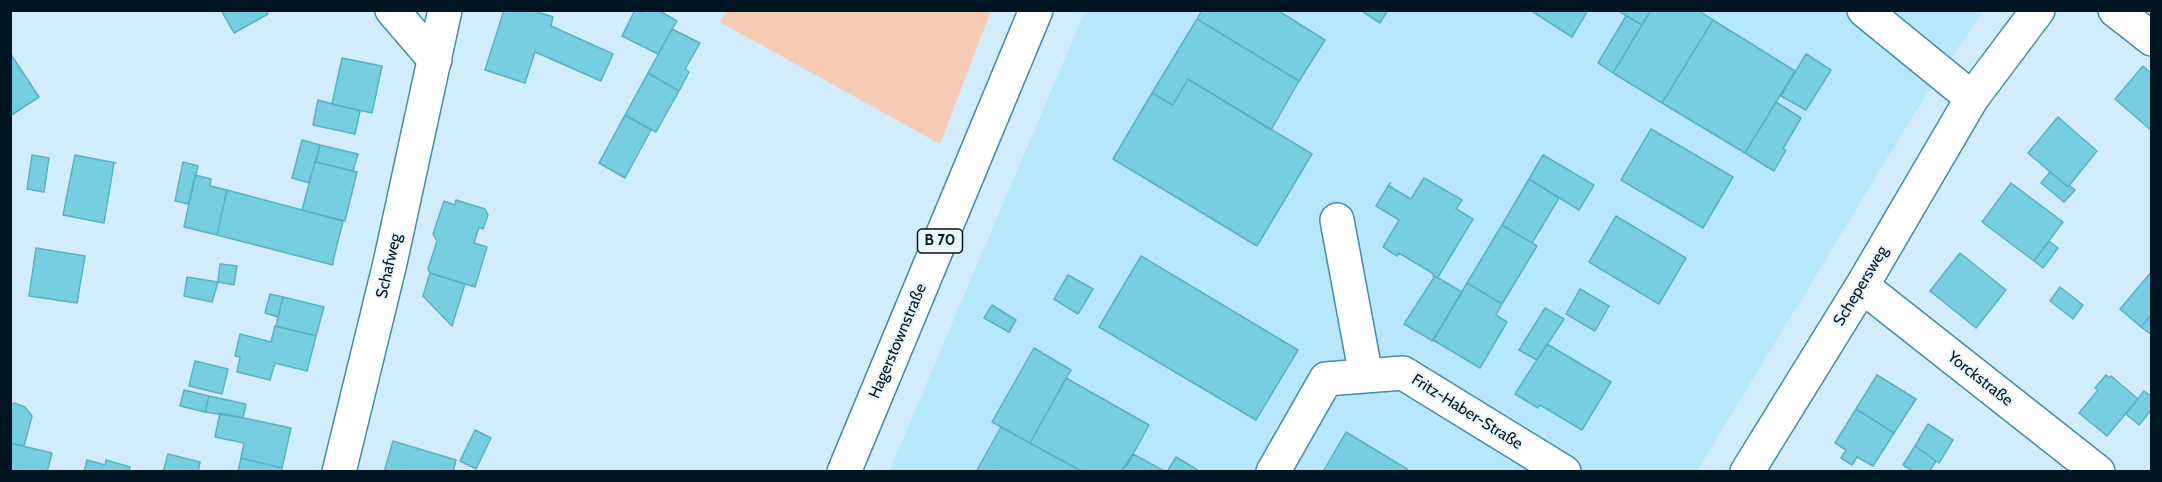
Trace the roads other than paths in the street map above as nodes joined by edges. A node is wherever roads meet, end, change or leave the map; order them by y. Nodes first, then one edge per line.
1 (392, 10) edge
2 (445, 10) edge
3 (1036, 10) edge
4 (1864, 10) edge
5 (2038, 10) edge
6 (2115, 10) edge
7 (2151, 39) edge
8 (435, 60) junction
9 (1972, 98) junction
10 (1337, 220) dead end
11 (1862, 286) junction
12 (1366, 376) junction
13 (339, 471) edge
14 (844, 471) edge
15 (1273, 471) edge
16 (1564, 471) edge
17 (1746, 471) edge
18 (2098, 471) edge

1 - 8 street
2 - 8 street, Schafweg
3 - 14 street, Hagerstownstraße / B 70
4 - 9 street
5 - 9 street, Schepersweg
6 - 7 street
8 - 13 street, Schafweg
9 - 11 street, Schepersweg
10 - 12 street
11 - 17 street, Schepersweg
11 - 18 street, Yorckstraße
12 - 15 street, Fritz-Haber-Straße
12 - 16 street, Fritz-Haber-Straße

